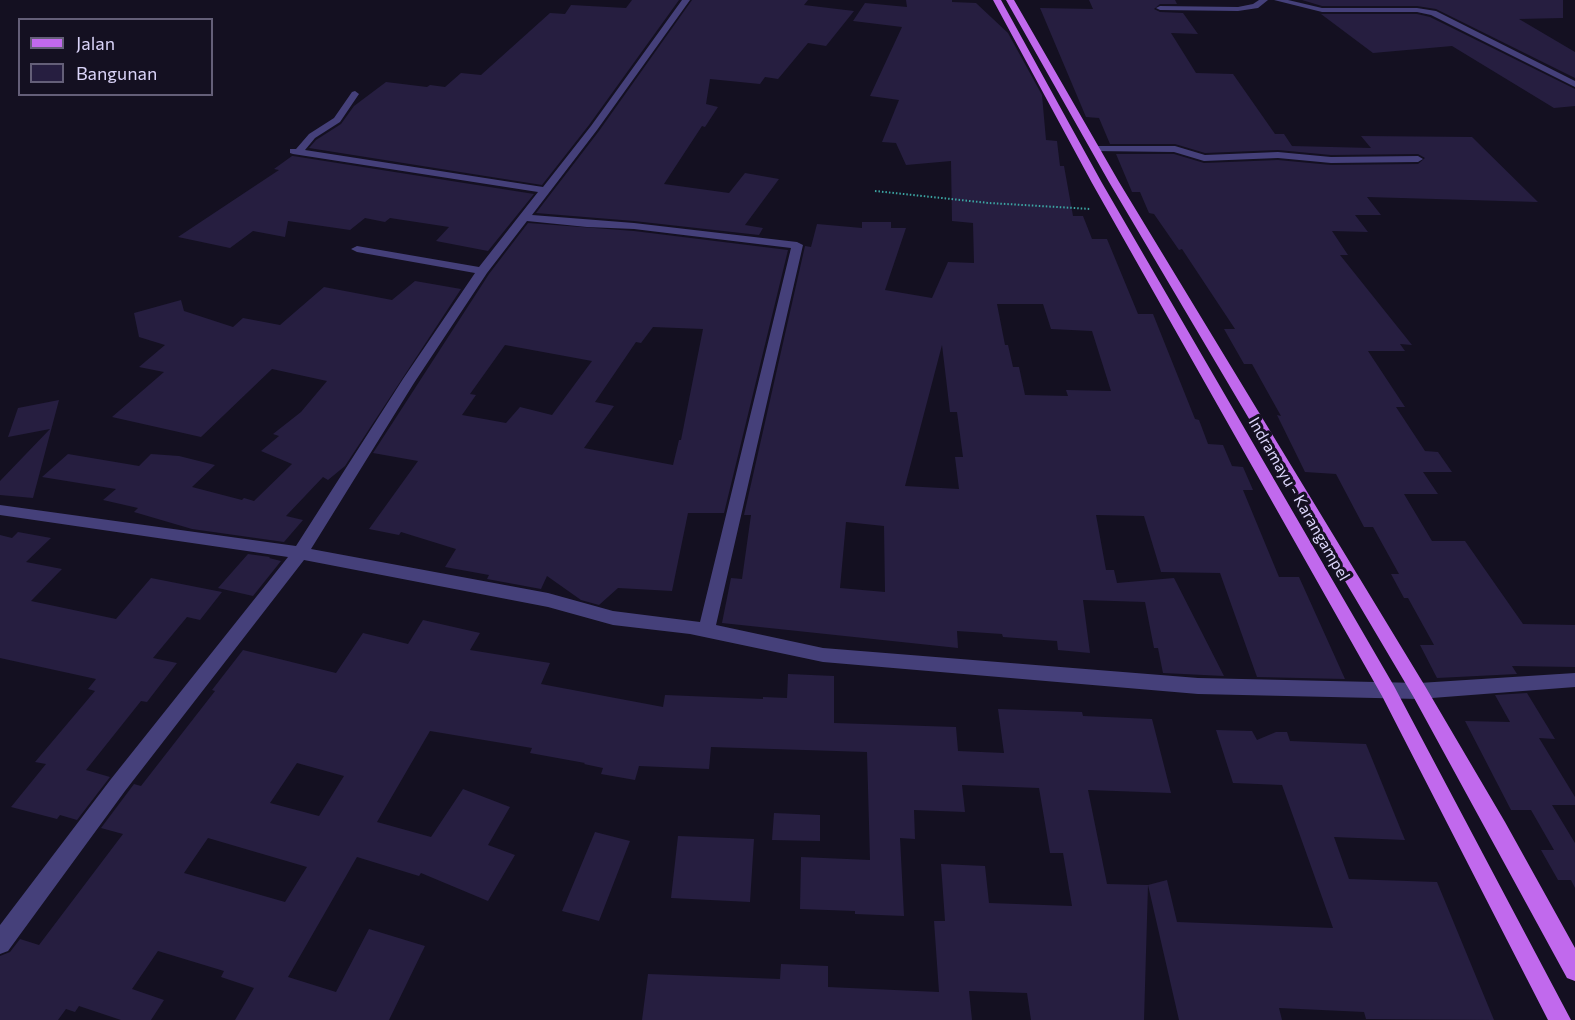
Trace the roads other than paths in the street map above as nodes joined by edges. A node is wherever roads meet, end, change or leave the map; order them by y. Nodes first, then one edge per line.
1 (686, 0) edge
2 (997, 0) edge
3 (1010, 0) edge
4 (1264, 0) edge
5 (1278, 0) edge
6 (1414, 0) edge
7 (1160, 8) dead end
8 (1433, 13) junction
9 (1035, 56) junction
10 (1575, 84) edge
11 (355, 94) dead end
12 (1092, 153) junction
13 (1418, 159) dead end
14 (544, 190) junction
15 (524, 217) junction
16 (357, 249) dead end
17 (482, 271) junction
18 (0, 510) edge
19 (300, 553) junction
20 (706, 631) junction
21 (1575, 680) edge
22 (1388, 691) junction
23 (1419, 691) junction
24 (0, 943) edge
25 (1575, 970) edge
26 (1560, 1020) edge

1 - 14 street
2 - 9 main road, Indramayu - Karangampel
3 - 9 main road, Indramayu - Karangampel
4 - 7 street
5 - 8 street
6 - 8 street
8 - 10 street
9 - 12 main road, Indramayu - Karangampel
11 - 14 street
12 - 13 street
12 - 22 main road, Indramayu - Karangampel
12 - 23 main road, Indramayu - Karangampel
14 - 15 street
15 - 17 street
15 - 20 street
16 - 17 street
17 - 19 street
18 - 19 street
19 - 20 street
19 - 24 street
20 - 22 street
21 - 23 street
22 - 23 street
22 - 26 main road, Indramayu - Karangampel
23 - 25 main road, Indramayu - Karangampel

